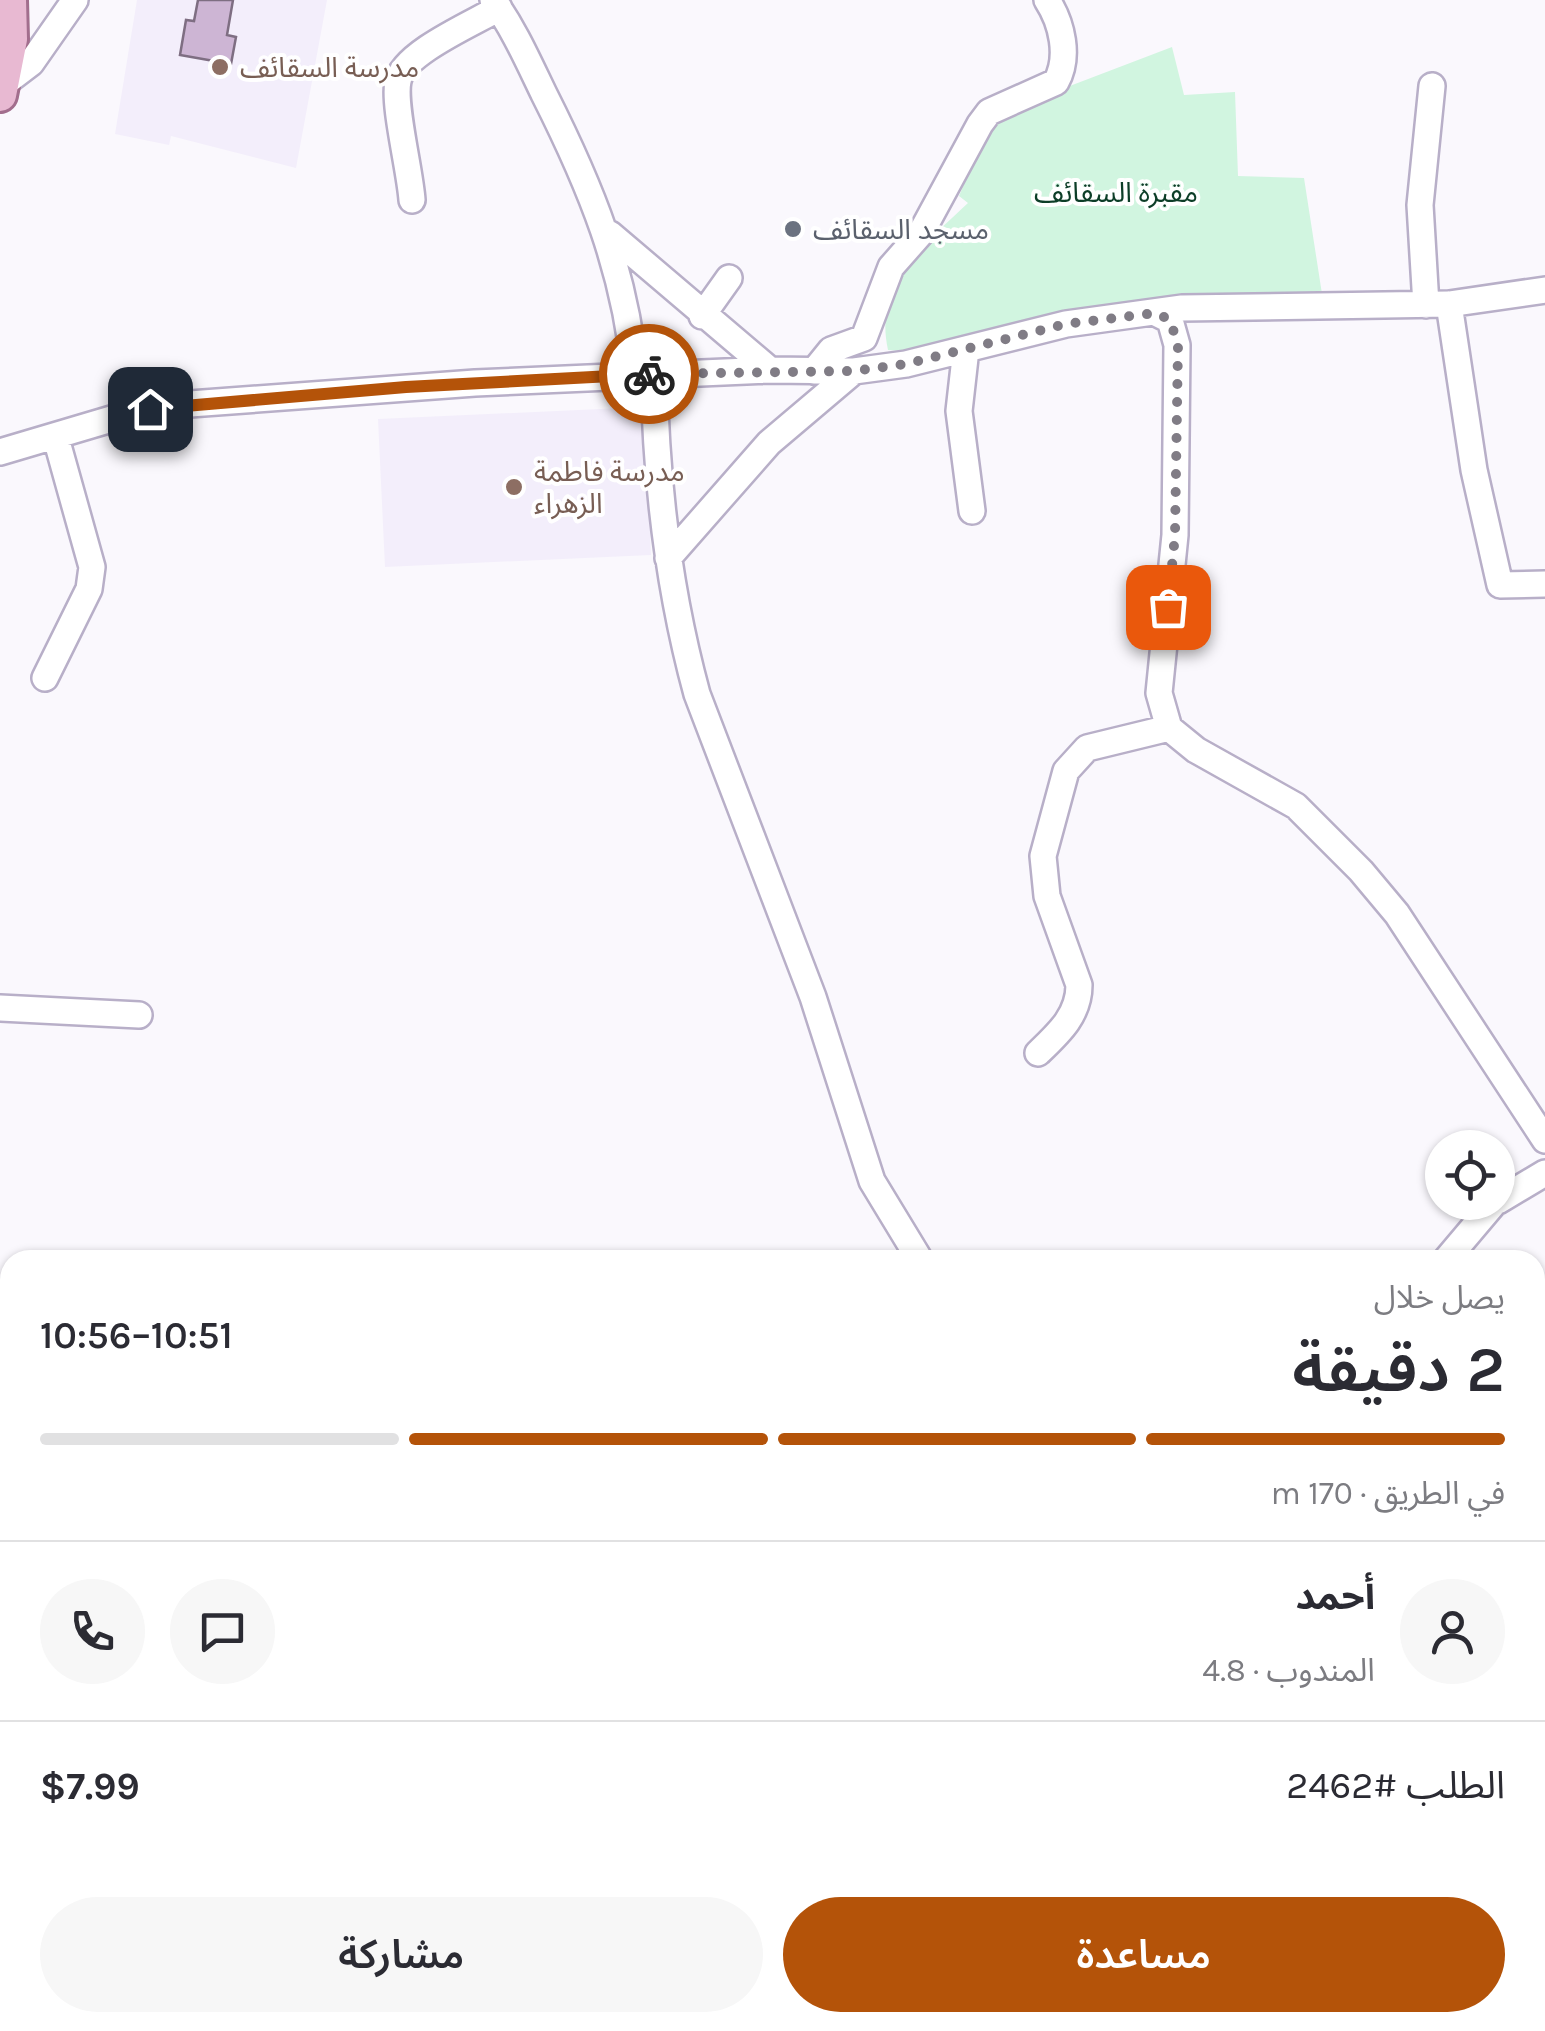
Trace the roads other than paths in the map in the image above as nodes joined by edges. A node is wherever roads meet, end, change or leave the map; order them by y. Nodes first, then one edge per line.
1 (10, 0) edge
2 (75, 0) edge
3 (1047, 0) edge
4 (496, 4) edge
5 (1432, 86) dead end
6 (3, 89) edge
7 (412, 200) dead end
8 (608, 232) junction
9 (729, 278) dead end
10 (1545, 290) edge
11 (1437, 305) junction
12 (1156, 313) junction
13 (702, 316) junction
14 (966, 349) junction
15 (770, 370) junction
16 (814, 371) junction
17 (854, 371) junction
18 (644, 374) junction
19 (56, 438) junction
20 (0, 452) edge
21 (972, 512) dead end
22 (668, 558) junction
23 (1545, 584) edge
24 (44, 678) dead end
25 (1169, 728) junction
26 (0, 1008) edge
27 (138, 1016) dead end
28 (1038, 1053) dead end
29 (1545, 1140) edge
30 (1545, 1173) edge
31 (1515, 1191) edge
32 (1480, 1220) edge
33 (914, 1250) edge
34 (1455, 1250) edge

1 - 6 main road
2 - 6 street
3 - 16 street
4 - 7 street
4 - 8 street
5 - 11 street
8 - 13 street
8 - 18 street
9 - 13 street
10 - 11 street
11 - 12 street
11 - 23 street
12 - 14 street
12 - 25 street
13 - 15 street
14 - 17 street
14 - 21 street
15 - 16 street
15 - 18 street
16 - 17 street
17 - 22 street
18 - 19 street
18 - 22 street
19 - 20 street
19 - 24 street
22 - 33 street
25 - 28 street
25 - 29 street
26 - 27 street
30 - 31 street
32 - 34 street

